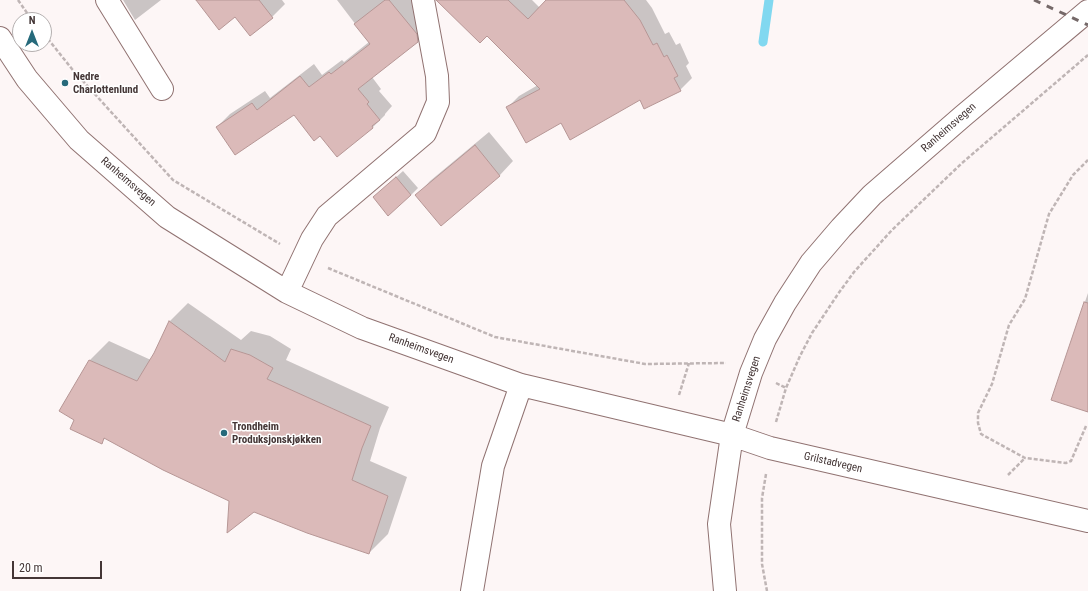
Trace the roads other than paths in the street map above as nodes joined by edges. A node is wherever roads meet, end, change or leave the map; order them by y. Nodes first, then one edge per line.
1 (107, 0) edge
2 (423, 0) edge
3 (1088, 11) edge
4 (0, 38) edge
5 (162, 89) dead end
6 (287, 292) junction
7 (521, 385) junction
8 (732, 435) junction
9 (1088, 521) edge
10 (472, 591) edge
11 (725, 591) edge

1 - 5 street
2 - 6 street
3 - 8 street, Ranheimsvegen
4 - 6 street, Ranheimsvegen
6 - 7 street, Ranheimsvegen
7 - 8 street, Ranheimsvegen
7 - 10 street
8 - 9 street, Grilstadvegen
8 - 11 street

